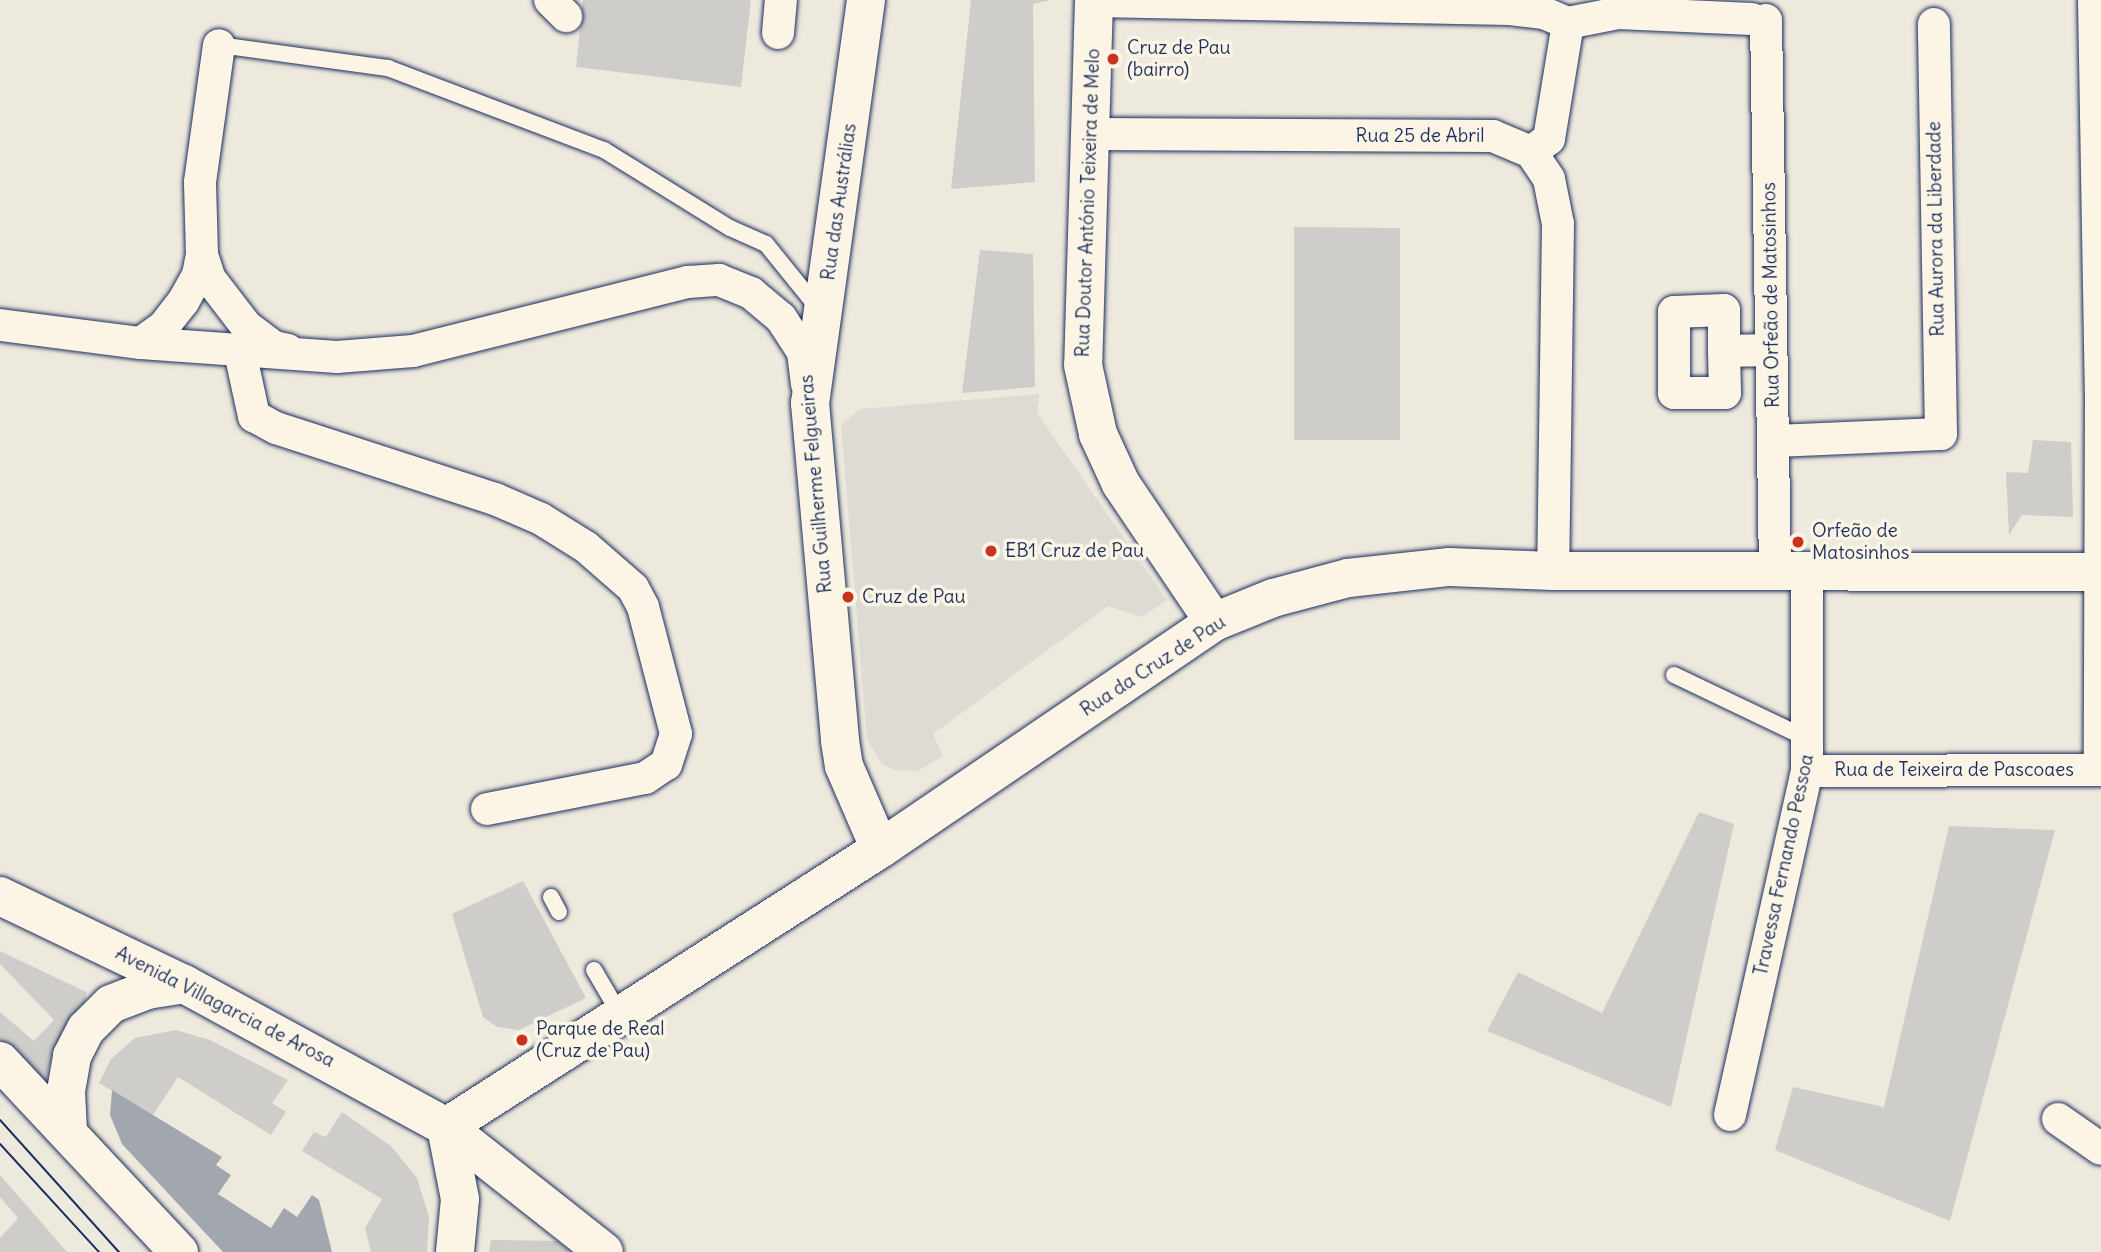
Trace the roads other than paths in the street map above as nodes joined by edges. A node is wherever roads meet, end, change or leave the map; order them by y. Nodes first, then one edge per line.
1 (781, 0) edge
2 (866, 0) edge
3 (2094, 0) edge
4 (1094, 1) edge
5 (1135, 2) edge
6 (1626, 6) edge
7 (1568, 23) junction
8 (1934, 24) dead end
9 (778, 33) dead end
10 (219, 46) joint
11 (1091, 134) junction
12 (1531, 152) junction
13 (2100, 172) edge
14 (202, 255) junction
15 (823, 315) junction
16 (0, 325) edge
17 (141, 342) junction
18 (1771, 350) junction
19 (1724, 351) dead end
20 (240, 352) junction
21 (306, 355) junction
22 (2101, 392) edge
23 (810, 403) junction
24 (1774, 441) junction
25 (1791, 570) junction
26 (1553, 571) junction
27 (2101, 572) edge
28 (1214, 622) junction
29 (1674, 675) dead end
30 (1808, 755) junction
31 (2101, 770) edge
32 (487, 809) dead end
33 (880, 849) junction
34 (0, 896) edge
35 (551, 897) dead end
36 (559, 912) dead end
37 (594, 970) dead end
38 (184, 984) junction
39 (621, 1016) junction
40 (0, 1061) edge
41 (1730, 1115) dead end
42 (2058, 1119) dead end
43 (446, 1126) junction
44 (68, 1131) junction
45 (2101, 1149) edge
46 (179, 1252) edge
47 (455, 1252) edge
48 (604, 1252) edge

1 - 9 street
2 - 15 street, Rua das Austrálias
3 - 13 street
4 - 5 street
4 - 11 street, Rua Doutor António Teixeira de Melo
5 - 7 street
6 - 7 street
6 - 18 street, Rua Orfeão de Matosinhos
7 - 12 street
8 - 24 street, Rua Aurora da Liberdade
10 - 14 street, Rua Guilherme Felgueiras
10 - 15 lane
11 - 12 street, Rua 25 de Abril
11 - 28 street, Rua Doutor António Teixeira de Melo
12 - 26 street
13 - 22 street
14 - 17 street, Rua Guilherme Felgueiras
14 - 21 street, Rua Guilherme Felgueiras
15 - 23 street, Rua das Austrálias
16 - 17 street, Rua Guilherme Felgueiras
17 - 20 street, Rua Guilherme Felgueiras
18 - 19 street
18 - 24 street, Rua Orfeão de Matosinhos
20 - 21 street, Rua Guilherme Felgueiras
20 - 32 street
21 - 23 street, Rua Guilherme Felgueiras
22 - 27 street
23 - 33 street, Rua Guilherme Felgueiras
24 - 25 street, Rua Orfeão de Matosinhos
25 - 26 street, Rua da Cruz de Pau
25 - 27 street, Rua da Cruz de Pau
25 - 30 street, Travessa Fernando Pessoa
26 - 28 street, Rua da Cruz de Pau
27 - 31 street
28 - 33 street, Rua da Cruz de Pau
29 - 30 lane
30 - 31 street, Rua de Teixeira de Pascoaes
30 - 41 street, Travessa Fernando Pessoa
33 - 39 street, Rua da Cruz de Pau
34 - 38 street, Avenida Villagarcia de Arosa
35 - 36 lane
37 - 39 lane
38 - 43 street, Avenida Villagarcia de Arosa
38 - 44 street
39 - 43 street, Rua da Cruz de Pau
40 - 44 street
42 - 45 street
43 - 47 street
43 - 48 street, Avenida Villagarcia de Arosa
44 - 46 street

